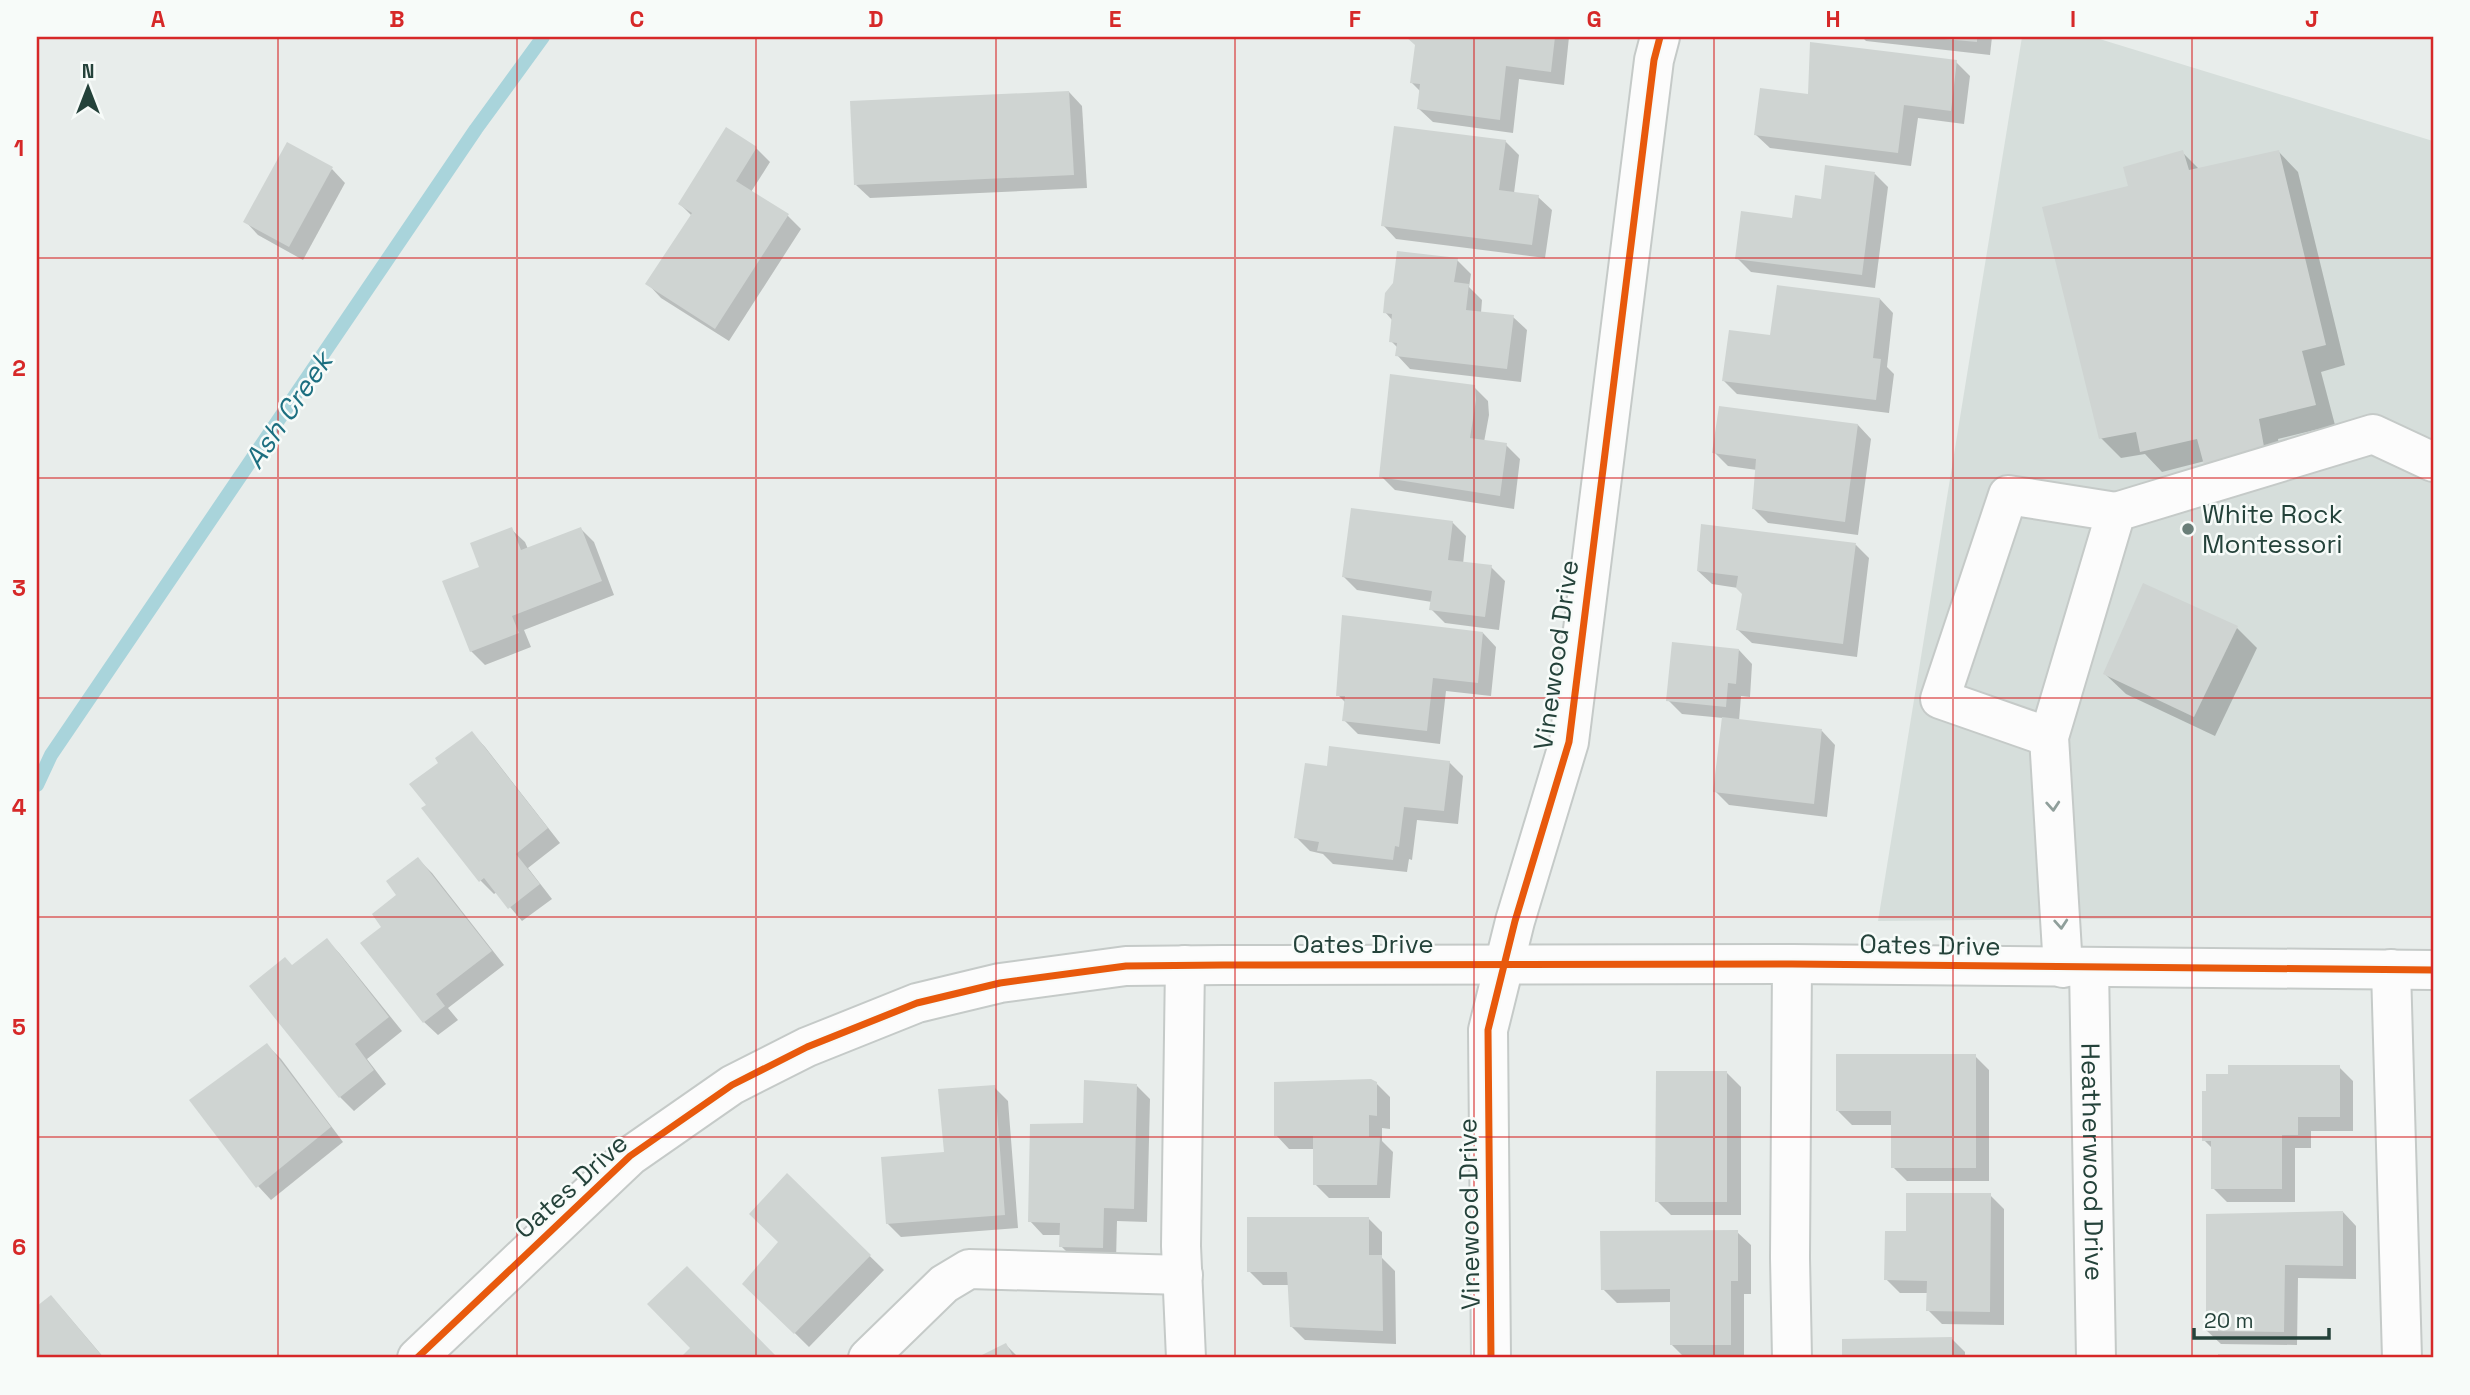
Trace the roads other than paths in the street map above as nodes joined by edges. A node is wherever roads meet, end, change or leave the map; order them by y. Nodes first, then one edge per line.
1 (1660, 37) edge
2 (2433, 462) edge
3 (2116, 512) junction
4 (2049, 737) junction
5 (1792, 964) junction
6 (1185, 965) junction
7 (1503, 965) junction
8 (2076, 968) junction
9 (2391, 969) junction
10 (2433, 970) edge
11 (1183, 1275) junction
12 (417, 1358) edge
13 (868, 1358) edge
14 (1186, 1358) edge
15 (1491, 1358) edge
16 (1792, 1358) edge
17 (2096, 1358) edge
18 (2402, 1358) edge

1 - 7 street, Vinewood Drive
2 - 3 street
3 - 4 street
3 - 4 street
4 -> 8 street, Heatherwood Drive
5 - 7 street, Oates Drive
5 - 8 street, Oates Drive
5 - 16 street
6 - 7 street, Oates Drive
6 - 11 street
6 - 12 street, Oates Drive
7 - 15 street, Vinewood Drive
8 - 9 street, Oates Drive
8 - 17 street, Heatherwood Drive
9 - 10 street, Oates Drive
9 - 18 street
11 - 13 street
11 - 14 street

